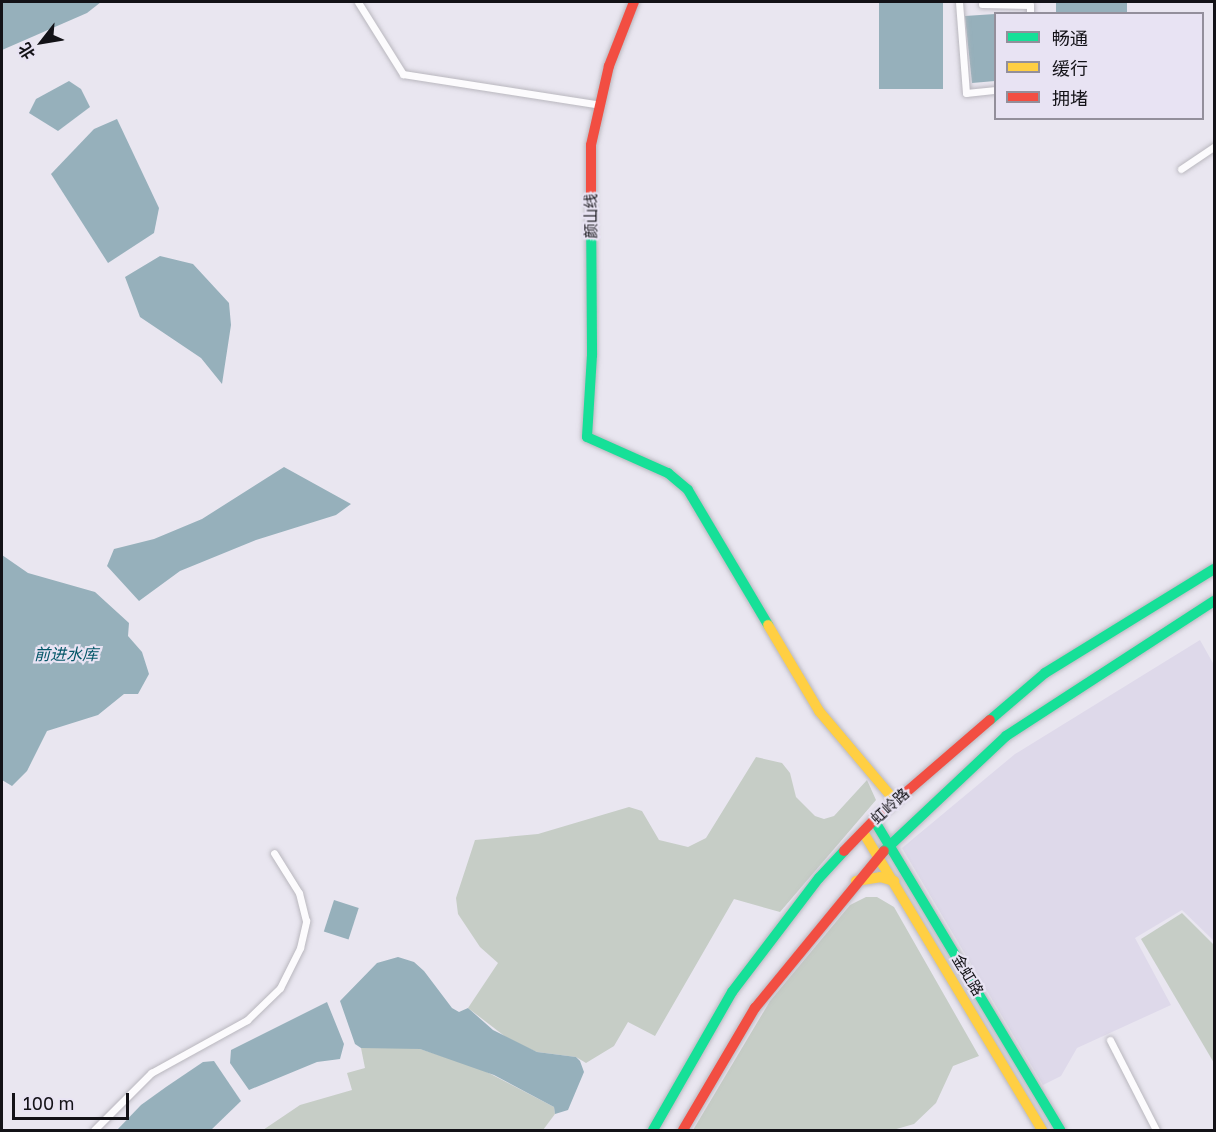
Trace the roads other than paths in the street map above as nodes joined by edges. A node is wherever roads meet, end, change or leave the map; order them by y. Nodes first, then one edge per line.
1 (358, 2) edge
2 (634, 2) edge
3 (958, 2) edge
4 (981, 4) dead end
5 (1030, 12) edge
6 (994, 90) edge
7 (600, 105) junction
8 (1215, 147) edge
9 (1181, 169) dead end
10 (1215, 569) edge
11 (1215, 602) edge
12 (895, 801) junction
13 (874, 820) junction
14 (863, 832) junction
15 (889, 844) junction
16 (274, 853) dead end
17 (878, 856) junction
18 (856, 881) junction
19 (894, 881) junction
20 (1110, 1040) dead end
21 (94, 1131) edge
22 (653, 1131) edge
23 (683, 1131) edge
24 (1042, 1131) edge
25 (1060, 1131) edge
26 (1156, 1131) edge

1 - 7 street
2 - 7 street, 颜山线
3 - 6 street
4 - 5 street
7 - 12 street, 颜山线
8 - 9 street
10 - 12 street, 虹岭路
11 - 15 street, 虹岭路
12 - 13 street, 虹岭路
13 - 14 street, 虹岭路
13 - 15 street, 金虹路
14 - 17 street, 金虹路
14 - 22 street, 虹岭路
15 - 17 street, 虹岭路
15 - 25 street, 金虹路
16 - 21 street
17 - 18 street, 虹岭路
17 - 19 street, 金虹路
18 - 19 street
18 - 23 street, 虹岭路
19 - 24 street, 金虹路
20 - 26 street

